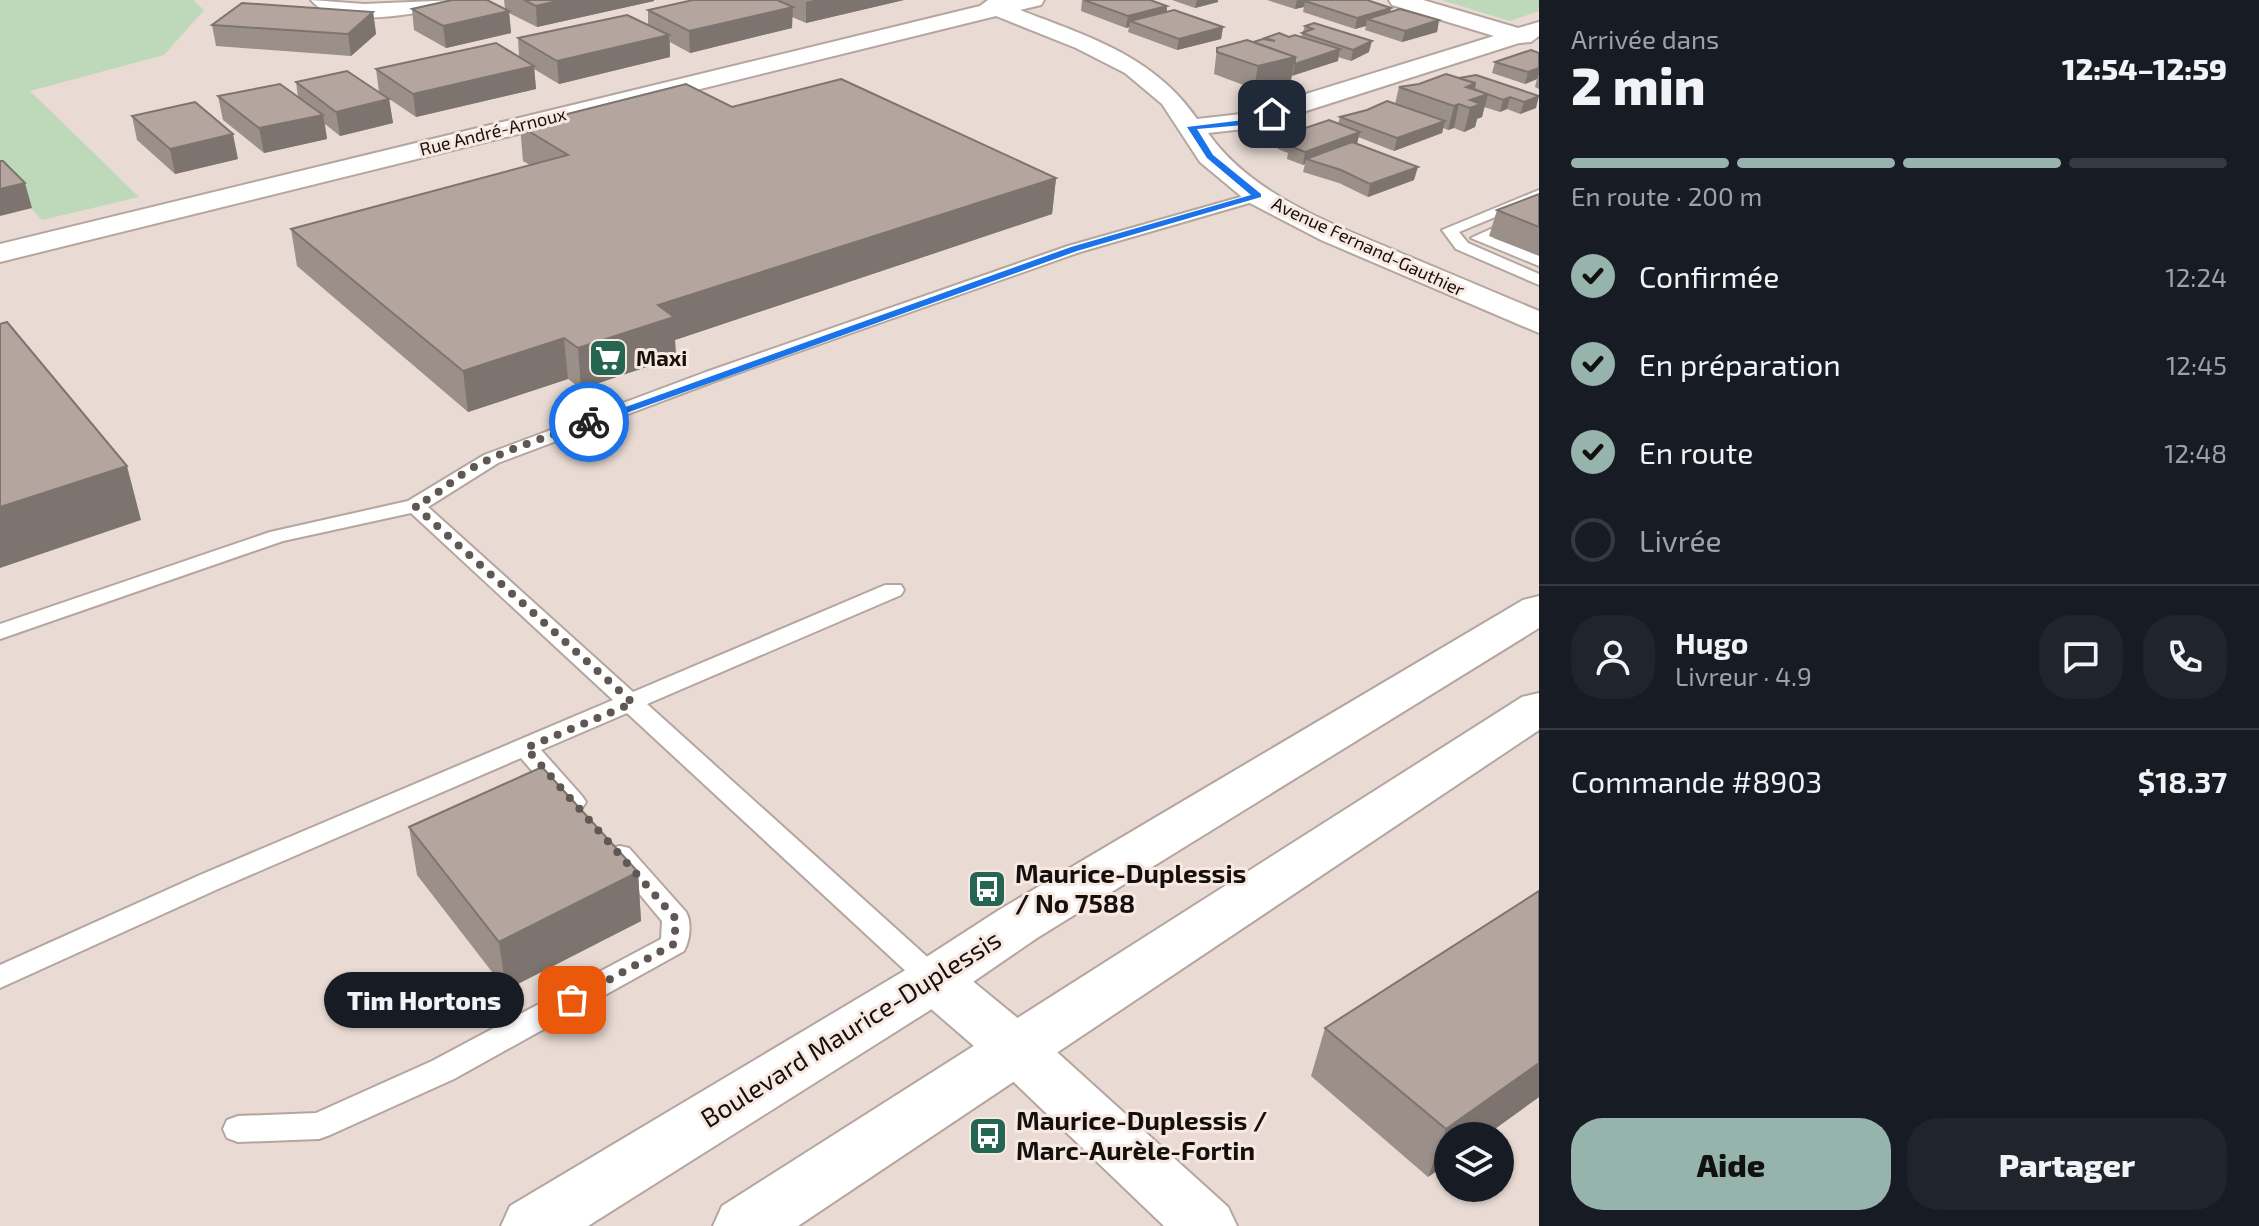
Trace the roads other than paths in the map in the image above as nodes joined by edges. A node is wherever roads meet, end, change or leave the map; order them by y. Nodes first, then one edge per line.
1 (322, 0) edge
2 (447, 0) edge
3 (1033, 0) edge
4 (1400, 0) edge
5 (987, 4) edge
6 (1531, 35) edge
7 (1191, 127) junction
8 (1539, 194) edge
9 (1258, 196) junction
10 (1539, 212) edge
11 (0, 253) edge
12 (1539, 261) edge
13 (1539, 280) edge
14 (1534, 316) edge
15 (415, 506) junction
16 (893, 590) dead end
17 (1539, 609) edge
18 (0, 632) edge
19 (633, 703) junction
20 (1539, 708) edge
21 (526, 748) junction
22 (586, 817) edge
23 (606, 839) edge
24 (0, 977) edge
25 (934, 980) junction
26 (1017, 1050) junction
27 (238, 1129) dead end
28 (533, 1226) edge
29 (745, 1226) edge
30 (1206, 1226) edge

1 - 2 street
3 - 5 street, Rue André-Arnoux
4 - 6 street
5 - 7 street, Avenue Fernand-Gauthier
5 - 11 street, Rue André-Arnoux
6 - 7 street
7 - 9 street, Avenue Fernand-Gauthier
8 - 13 lane
9 - 14 street, Avenue Fernand-Gauthier
9 - 15 lane
10 - 12 lane
15 - 18 lane
15 - 19 lane
16 - 19 lane
17 - 25 street, Boulevard Maurice-Duplessis
19 - 21 lane
19 - 25 lane
20 - 26 street
21 - 22 lane
21 - 24 lane
23 - 27 lane
25 - 26 street
25 - 28 street, Boulevard Maurice-Duplessis
26 - 29 street
26 - 30 street

